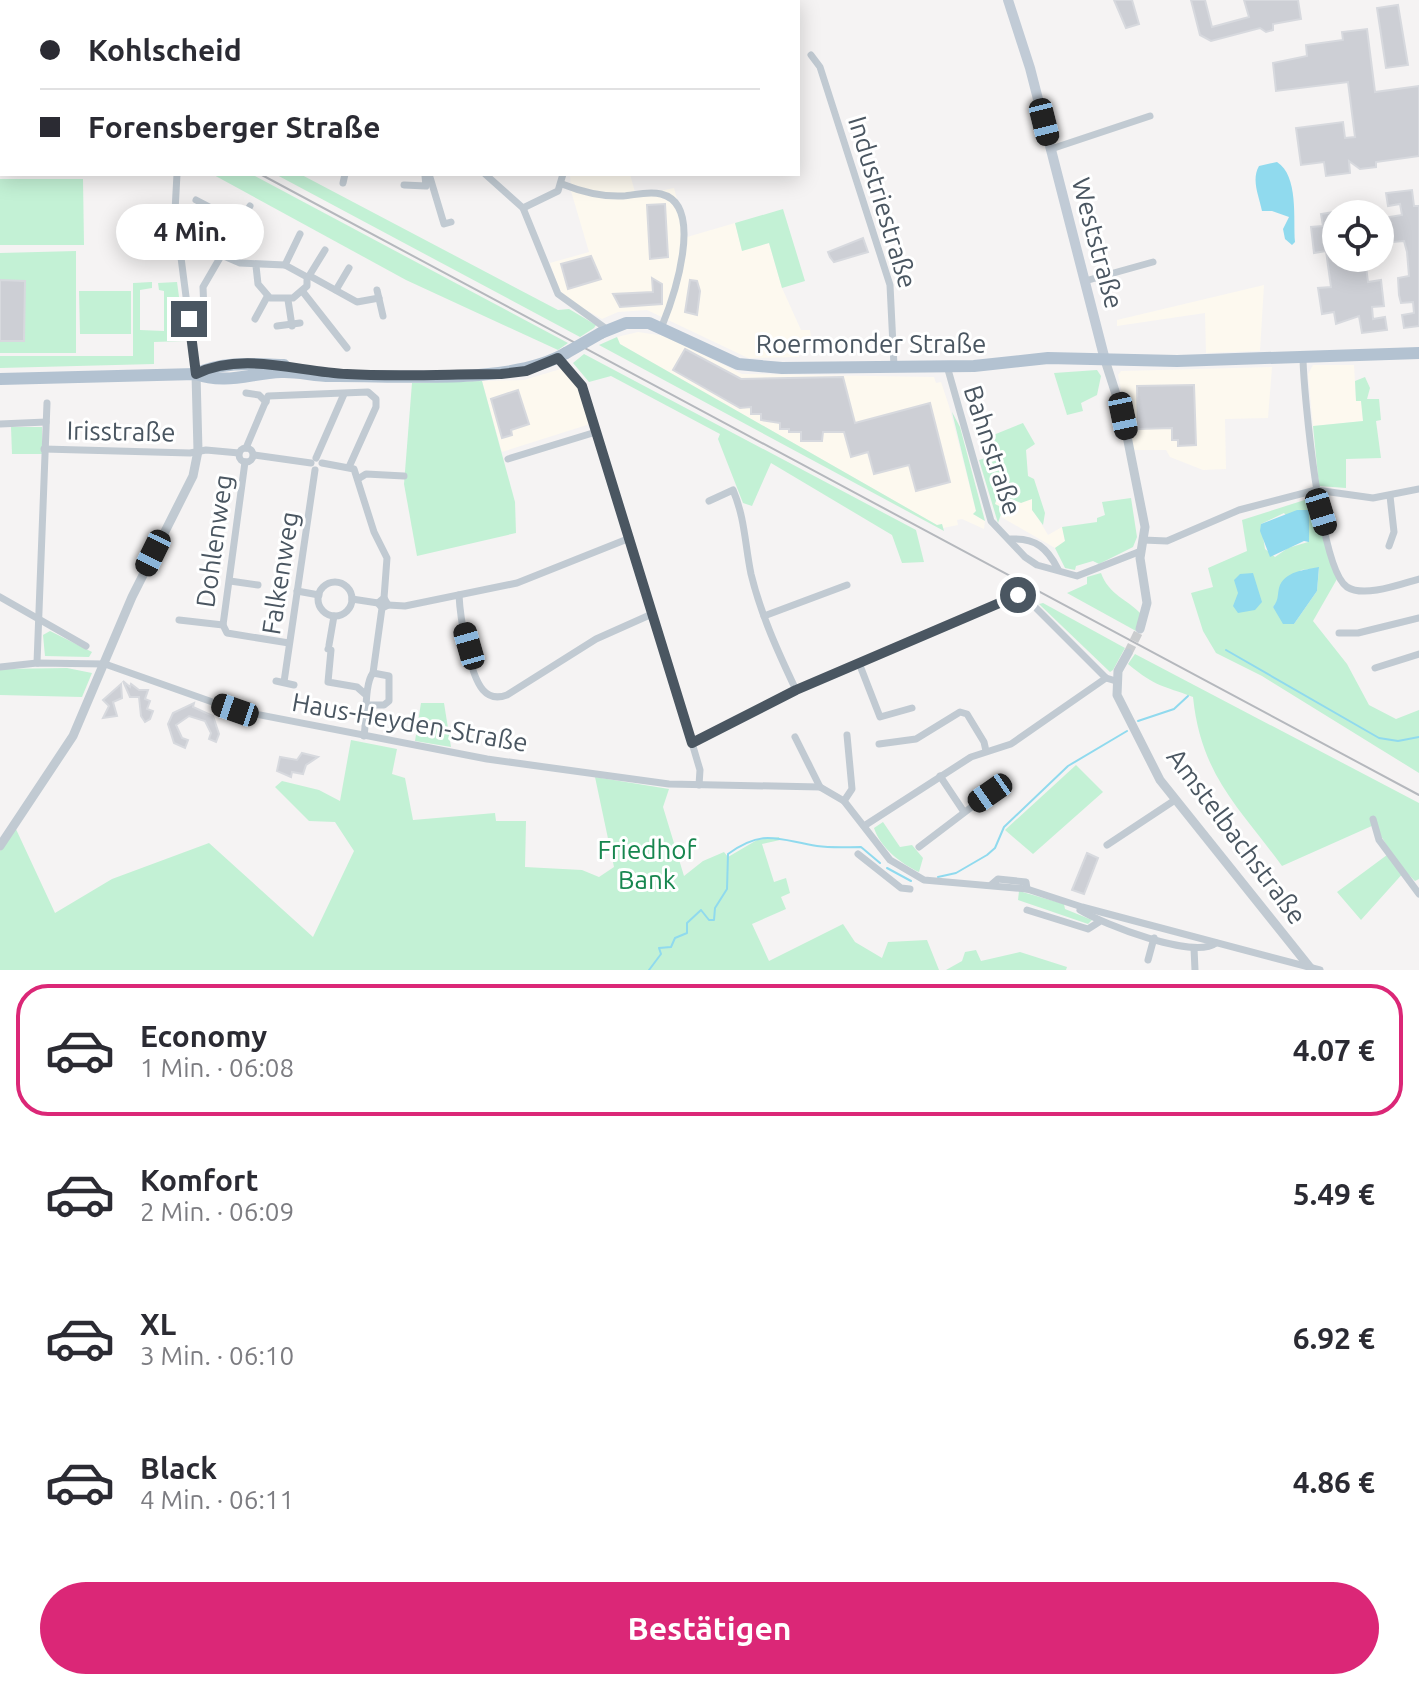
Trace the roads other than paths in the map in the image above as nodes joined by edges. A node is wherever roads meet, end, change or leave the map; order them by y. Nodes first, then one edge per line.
1 (1008, 0) edge
2 (811, 55) dead end
3 (1150, 116) dead end
4 (1051, 149) junction
5 (177, 176) edge
6 (427, 176) edge
7 (428, 176) edge
8 (487, 176) edge
9 (563, 176) edge
10 (562, 184) junction
11 (404, 185) dead end
12 (196, 200) dead end
13 (250, 206) dead end
14 (523, 208) junction
15 (451, 222) dead end
16 (240, 223) junction
17 (300, 234) dead end
18 (179, 241) junction
19 (325, 250) dead end
20 (222, 255) junction
21 (1153, 262) dead end
22 (285, 265) junction
23 (256, 266) junction
24 (349, 268) dead end
25 (309, 276) junction
26 (1085, 281) junction
27 (336, 290) junction
28 (303, 292) junction
29 (267, 297) junction
30 (288, 300) junction
31 (383, 316) dead end
32 (255, 319) dead end
33 (277, 326) dead end
34 (662, 326) junction
35 (604, 331) junction
36 (205, 334) dead end
37 (347, 348) dead end
38 (1419, 353) edge
39 (562, 356) junction
40 (1303, 359) junction
41 (1105, 360) junction
42 (894, 366) junction
43 (947, 366) junction
44 (196, 374) junction
45 (0, 379) edge
46 (246, 393) dead end
47 (344, 394) junction
48 (266, 402) junction
49 (47, 403) dead end
50 (46, 422) junction
51 (0, 424) edge
52 (596, 432) junction
53 (44, 449) junction
54 (243, 450) junction
55 (198, 451) junction
56 (254, 455) junction
57 (508, 459) dead end
58 (245, 462) junction
59 (316, 463) junction
60 (349, 467) junction
61 (404, 476) dead end
62 (358, 479) junction
63 (1419, 489) edge
64 (1316, 490) junction
65 (1390, 496) junction
66 (709, 501) dead end
67 (630, 538) junction
68 (1011, 539) junction
69 (1143, 540) junction
70 (1389, 546) dead end
71 (1141, 551) junction
72 (1058, 569) junction
73 (1419, 579) edge
74 (230, 581) junction
75 (258, 585) dead end
76 (847, 585) dead end
77 (297, 591) junction
78 (319, 595) junction
79 (459, 595) junction
80 (0, 597) edge
81 (352, 599) junction
82 (383, 604) junction
83 (652, 614) junction
84 (334, 616) junction
85 (764, 616) junction
86 (1419, 618) edge
87 (179, 620) dead end
88 (39, 621) junction
89 (223, 625) junction
90 (1140, 629) tunnel mouth
91 (1339, 633) dead end
92 (289, 643) junction
93 (86, 646) dead end
94 (1128, 653) tunnel mouth
95 (1419, 654) edge
96 (37, 663) junction
97 (859, 663) junction
98 (105, 664) junction
99 (0, 667) edge
100 (1375, 668) dead end
101 (373, 673) junction
102 (1111, 680) junction
103 (294, 685) dead end
104 (796, 690) junction
105 (365, 694) junction
106 (368, 705) junction
107 (912, 708) dead end
108 (847, 735) dead end
109 (364, 736) junction
110 (795, 737) dead end
111 (692, 743) junction
112 (879, 744) dead end
113 (986, 751) junction
114 (940, 776) junction
115 (699, 785) junction
116 (820, 787) junction
117 (990, 793) dead end
118 (1175, 800) junction
119 (844, 801) junction
120 (964, 812) junction
121 (1373, 819) dead end
122 (864, 826) junction
123 (1107, 845) dead end
124 (0, 846) edge
125 (919, 847) dead end
126 (858, 854) dead end
127 (884, 865) junction
128 (910, 889) dead end
129 (1419, 894) edge
130 (1076, 905) junction
131 (1027, 910) dead end
132 (1099, 922) junction
133 (1154, 938) junction
134 (1216, 943) junction
135 (1194, 948) junction
136 (1300, 954) junction
137 (1148, 960) dead end
138 (1292, 964) junction
139 (1314, 969) edge
140 (1195, 970) edge

1 - 4 main road, Weststraße
2 - 42 street, Industriestraße
3 - 4 street
4 - 26 main road, Weststraße
5 - 18 street
6 - 11 street
7 - 15 street
8 - 14 street
9 - 10 street
10 - 14 street
10 - 34 street
12 - 16 street
13 - 16 street
14 - 35 street
16 - 20 street
17 - 22 street
18 - 20 street
18 - 44 street
19 - 25 street
20 - 23 street
20 - 36 street
21 - 26 street
22 - 23 street
22 - 25 street
23 - 29 street
24 - 27 street
25 - 27 street
25 - 28 street
26 - 41 main road, Weststraße
27 - 31 street
28 - 30 street
28 - 37 street
29 - 30 street
29 - 32 street
30 - 33 street
34 - 35 main road, Roermonder Straße
34 - 42 main road, Roermonder Straße
35 - 39 main road, Roermonder Straße, bridge
38 - 40 main road, Roermonder Straße
39 - 44 main road, Roermonder Straße
39 - 52 street
40 - 41 main road, Roermonder Straße
40 - 64 street
41 - 43 main road, Roermonder Straße
41 - 69 street
42 - 43 main road, Roermonder Straße
43 - 68 street, Bahnstraße
44 - 45 main road, Roermonder Straße
44 - 55 street
46 - 48 street
47 - 48 street
47 - 59 street, Falkenweg
47 - 60 street
48 - 54 street
49 - 50 street
50 - 51 street
50 - 53 street
52 - 57 street
52 - 67 street
53 - 55 street, Irisstraße
53 - 88 street
54 - 55 street, Irisstraße
54 - 56 street
54 - 58 street
55 - 98 street
56 - 58 street
56 - 59 street
58 - 74 street, Dohlenweg
59 - 60 street
59 - 77 street, Falkenweg
60 - 62 street
61 - 62 street
62 - 82 street
63 - 65 street
64 - 65 street
64 - 69 street
64 - 73 street
65 - 70 street
66 - 85 street
67 - 79 street
67 - 83 street
68 - 72 street, Bahnstraße
68 - 72 street, Bahnstraße
69 - 71 street
71 - 72 street, Bahnstraße
71 - 90 street
74 - 75 street
74 - 89 street, Dohlenweg
76 - 85 street
77 - 78 street
77 - 92 street, Falkenweg
78 - 81 street
78 - 84 street
79 - 82 street
79 - 83 street
80 - 88 street
81 - 82 street
81 - 84 street
82 - 101 street
83 - 111 street
84 - 105 street
85 - 104 street
86 - 91 street
87 - 89 street, Dohlenweg
88 - 93 street
88 - 96 street
89 - 92 street, Dohlenweg
92 - 103 street, Falkenweg
94 - 102 street
95 - 100 street
96 - 98 street, Haus-Heyden-Straße
96 - 99 street, Haus-Heyden-Straße
97 - 102 street
97 - 104 street
97 - 107 street
98 - 109 street, Haus-Heyden-Straße
98 - 124 street
101 - 105 street
101 - 106 street
102 - 113 street
102 - 118 street, Amstelbachstraße
104 - 111 street
105 - 106 street
106 - 109 street
108 - 119 street
109 - 115 street, Haus-Heyden-Straße
110 - 116 street
111 - 115 street
112 - 113 street
113 - 114 street
114 - 120 street
114 - 122 street
115 - 116 street, Haus-Heyden-Straße
116 - 119 street, Haus-Heyden-Straße
117 - 120 street
118 - 123 street
118 - 136 street, Amstelbachstraße
119 - 122 street, Haus-Heyden-Straße
120 - 125 street
121 - 129 street
122 - 127 street, Haus-Heyden-Straße
126 - 127 street, Haus-Heyden-Straße
127 - 128 street, Haus-Heyden-Straße
127 - 130 street, Haus-Heyden-Straße
130 - 132 street, Haus-Heyden-Straße
130 - 134 street, Haus-Heyden-Straße
131 - 132 street, Haus-Heyden-Straße
132 - 133 street, Haus-Heyden-Straße
133 - 135 street, Haus-Heyden-Straße
133 - 137 street
134 - 135 street, Haus-Heyden-Straße
134 - 138 street, Haus-Heyden-Straße
135 - 140 street
136 - 138 street
136 - 139 street, Amstelbachstraße
138 - 139 street, Haus-Heyden-Straße

